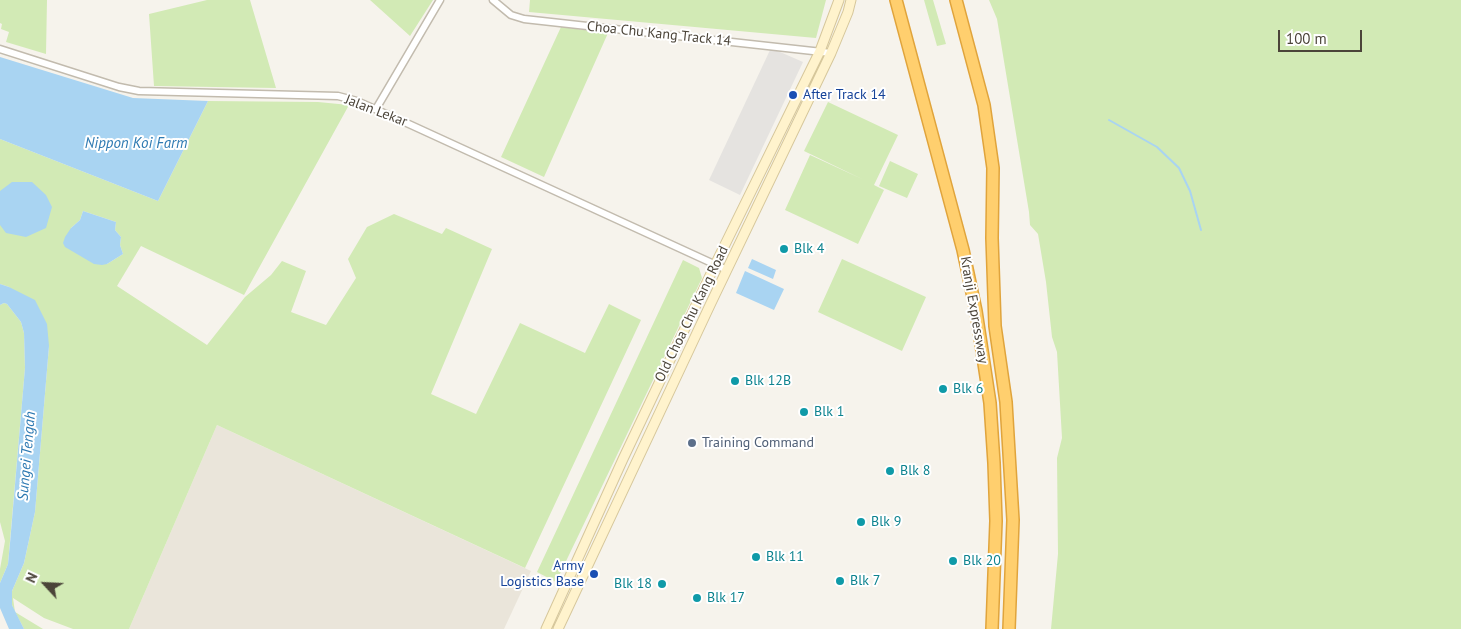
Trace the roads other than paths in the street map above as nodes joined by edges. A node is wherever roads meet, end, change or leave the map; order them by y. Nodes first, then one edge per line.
1 (440, 0) edge
2 (493, 0) edge
3 (839, 0) edge
4 (851, 0) edge
5 (896, 0) edge
6 (956, 0) edge
7 (0, 49) edge
8 (820, 51) junction
9 (830, 52) junction
10 (376, 109) junction
11 (715, 265) junction
12 (727, 270) junction
13 (638, 457) junction
14 (623, 459) junction
15 (546, 629) edge
16 (558, 629) edge
17 (992, 629) edge
18 (1009, 629) edge

1 - 10 street
2 - 8 street, Choa Chu Kang Track 14
3 - 8 main road, Old Choa Chu Kang Road
4 - 9 main road, Old Choa Chu Kang Road
5 - 17 highway, Kranji Expressway
6 - 18 highway, Kranji Expressway
7 - 10 street, Jalan Lekar
8 - 9 street, Choa Chu Kang Track 14
8 - 11 main road, Old Choa Chu Kang Road
9 - 12 main road, Old Choa Chu Kang Road
10 - 11 street, Jalan Lekar
11 - 12 street, Jalan Lekar
11 - 14 main road, Old Choa Chu Kang Road
12 - 13 main road, Old Choa Chu Kang Road
13 - 14 main road
13 - 16 main road, Old Choa Chu Kang Road
14 - 15 main road, Old Choa Chu Kang Road

